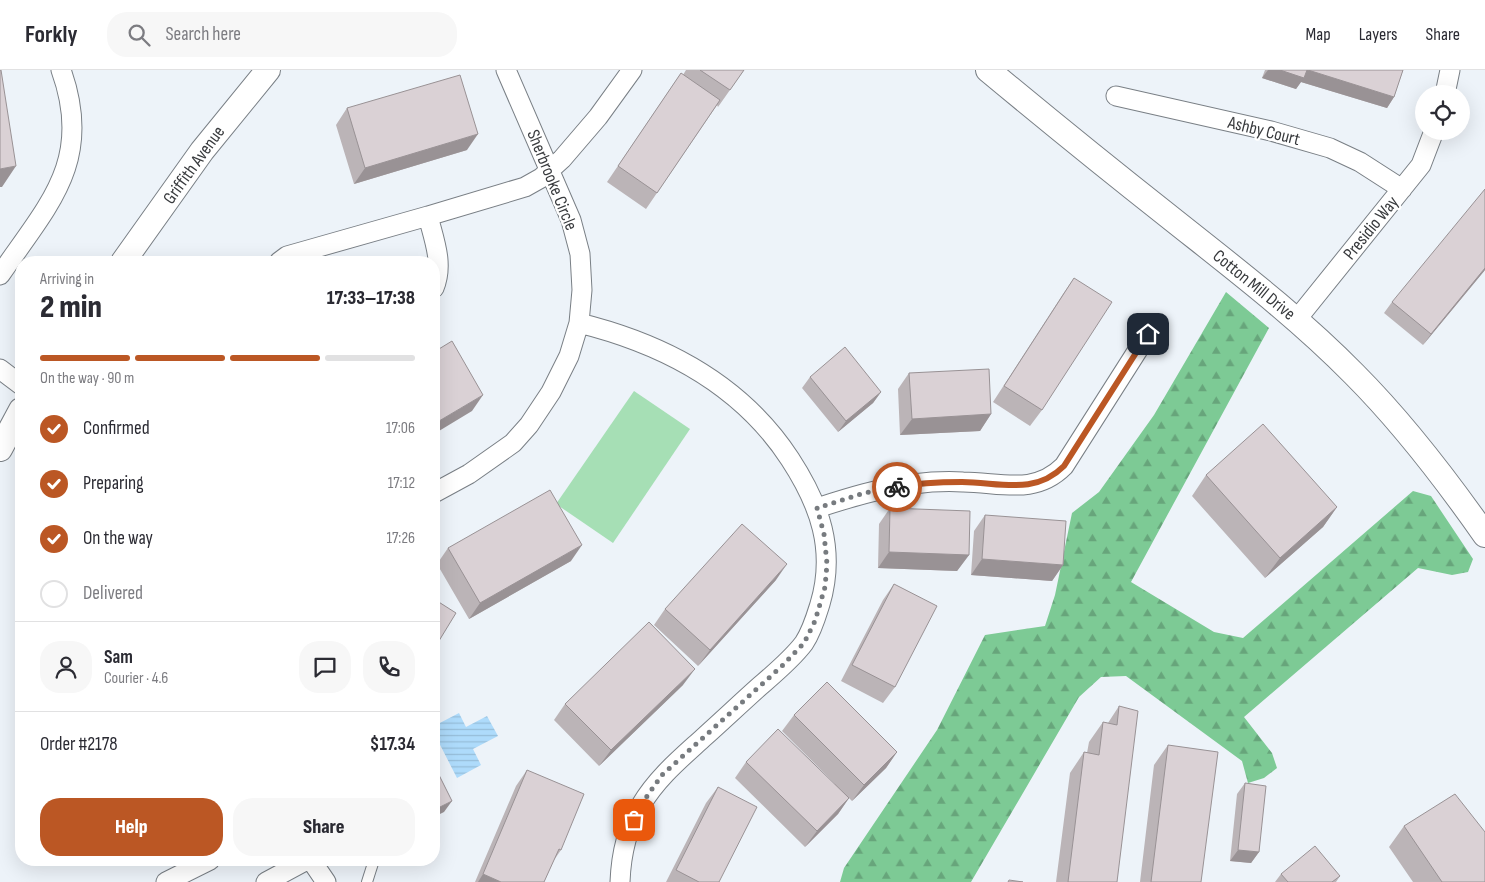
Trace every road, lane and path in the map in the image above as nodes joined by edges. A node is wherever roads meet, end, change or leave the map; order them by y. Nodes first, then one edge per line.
1 (61, 70) edge
2 (268, 70) edge
3 (506, 70) edge
4 (632, 70) edge
5 (988, 70) edge
6 (1450, 70) edge
7 (1447, 85) edge
8 (1116, 96) dead end
9 (1431, 140) edge
10 (551, 170) junction
11 (1402, 190) junction
12 (428, 216) junction
13 (127, 256) edge
14 (287, 256) edge
15 (438, 256) edge
16 (0, 275) edge
17 (1296, 319) junction
18 (579, 324) junction
19 (1148, 334) dead end
20 (0, 370) edge
21 (15, 381) edge
22 (15, 421) edge
23 (0, 449) edge
24 (440, 490) edge
25 (817, 508) junction
26 (1485, 535) edge
27 (198, 866) edge
28 (296, 866) edge
29 (315, 866) edge
30 (372, 866) edge
31 (166, 882) edge
32 (266, 882) edge
33 (326, 882) edge
34 (367, 882) edge
35 (620, 882) edge

1 - 16 street
2 - 13 street, Griffith Avenue
3 - 10 street, Sherbrooke Circle
4 - 10 street
5 - 17 street, Cotton Mill Drive
6 - 7 street
8 - 11 street, Ashby Court
9 - 11 street, Presidio Way
10 - 12 street
10 - 18 street, Sherbrooke Circle
11 - 17 street, Presidio Way
12 - 14 street
12 - 15 street
17 - 26 street, Cotton Mill Drive
18 - 24 street, Sherbrooke Circle
18 - 25 street
19 - 25 street
20 - 21 street
22 - 23 street
25 - 35 street
27 - 31 street
28 - 32 street
29 - 33 street
30 - 34 lane

